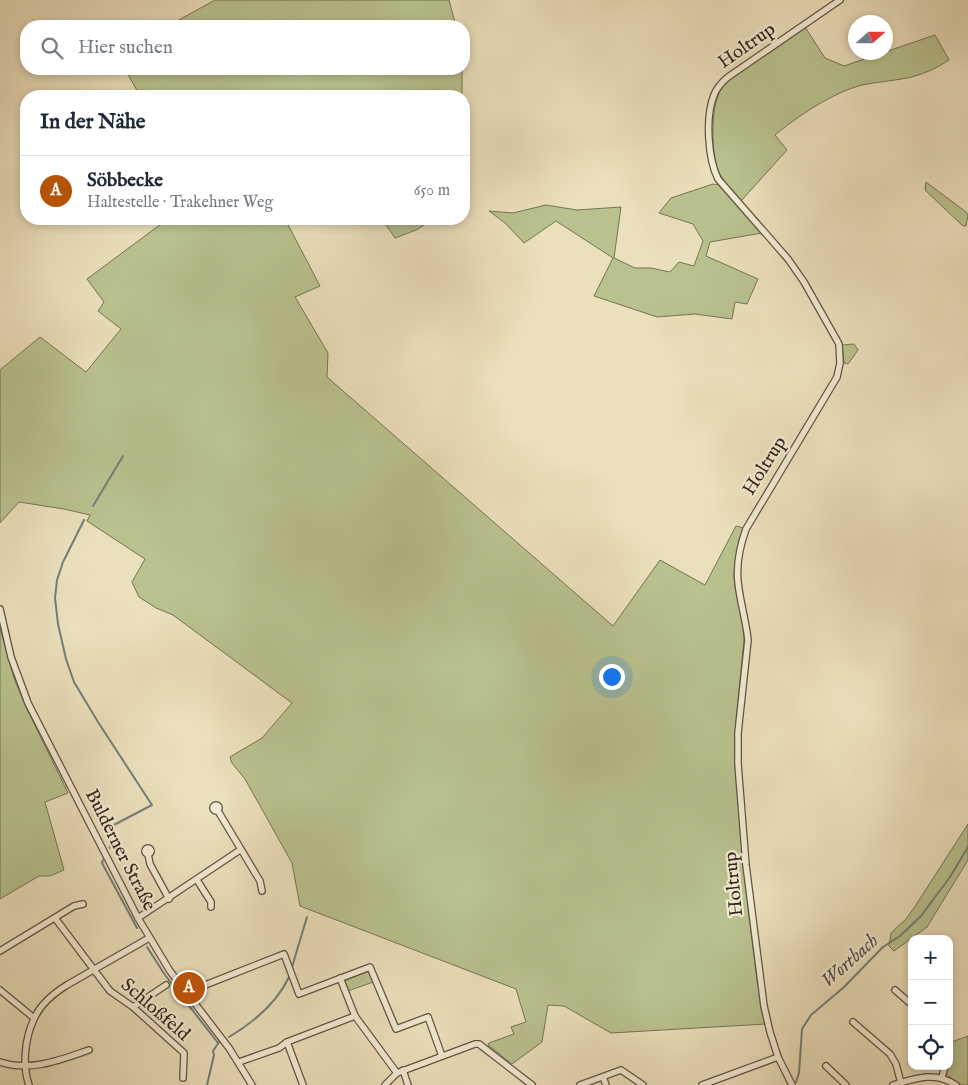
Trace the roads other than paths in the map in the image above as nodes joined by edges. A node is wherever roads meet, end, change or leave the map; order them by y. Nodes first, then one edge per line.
1 (840, 0) edge
2 (0, 609) edge
3 (218, 811) dead end
4 (240, 850) junction
5 (148, 854) dead end
6 (197, 880) junction
7 (262, 891) dead end
8 (169, 898) junction
9 (83, 904) dead end
10 (212, 907) dead end
11 (56, 918) junction
12 (138, 918) junction
13 (149, 938) junction
14 (0, 951) edge
15 (94, 970) junction
16 (340, 978) junction
17 (166, 985) dead end
18 (0, 990) edge
19 (895, 990) dead end
20 (187, 994) junction
21 (908, 1001) edge
22 (133, 1008) junction
23 (355, 1016) junction
24 (34, 1018) junction
25 (853, 1022) dead end
26 (287, 1042) junction
27 (89, 1050) dead end
28 (442, 1056) junction
29 (778, 1057) junction
30 (0, 1062) edge
31 (239, 1062) junction
32 (26, 1066) junction
33 (826, 1066) dead end
34 (944, 1070) edge
35 (400, 1072) junction
36 (603, 1077) junction
37 (942, 1077) junction
38 (183, 1078) dead end
39 (901, 1083) junction
40 (30, 1085) edge
41 (252, 1085) edge
42 (303, 1085) edge
43 (385, 1085) edge
44 (408, 1085) edge
45 (532, 1085) edge
46 (580, 1085) edge
47 (606, 1085) edge
48 (643, 1085) edge
49 (702, 1085) edge
50 (792, 1085) edge
51 (846, 1085) edge
52 (893, 1085) edge
53 (956, 1085) edge

1 - 29 street, Holtrup
2 - 12 street, Bulderner Straße
3 - 4 street
4 - 6 street
4 - 7 street
5 - 8 street
6 - 8 street
6 - 10 street
8 - 12 street
9 - 11 street
11 - 14 street
11 - 15 street, Schloßfeld
12 - 13 street, Bulderner Straße
13 - 15 street, Schloßfeld
13 - 20 street, Bulderner Straße
15 - 22 street, Schloßfeld
15 - 24 street, Schloßfeld
16 - 20 street
16 - 23 street
16 - 28 street
17 - 22 street
18 - 24 street
19 - 21 street
20 - 31 street, Bulderner Straße
22 - 38 street, Schloßfeld
23 - 26 street
23 - 35 street
24 - 32 street, Schloßfeld
25 - 39 street
26 - 31 street
26 - 42 street
27 - 32 street
28 - 35 street
28 - 45 street
29 - 49 street
29 - 50 street, Holtrup
30 - 32 street
31 - 41 street, Bulderner Straße
32 - 40 street, Schloßfeld
33 - 51 street
34 - 37 street
35 - 43 street
35 - 44 street
36 - 46 street
36 - 47 street
36 - 48 street
37 - 39 street
37 - 53 street
39 - 52 street

